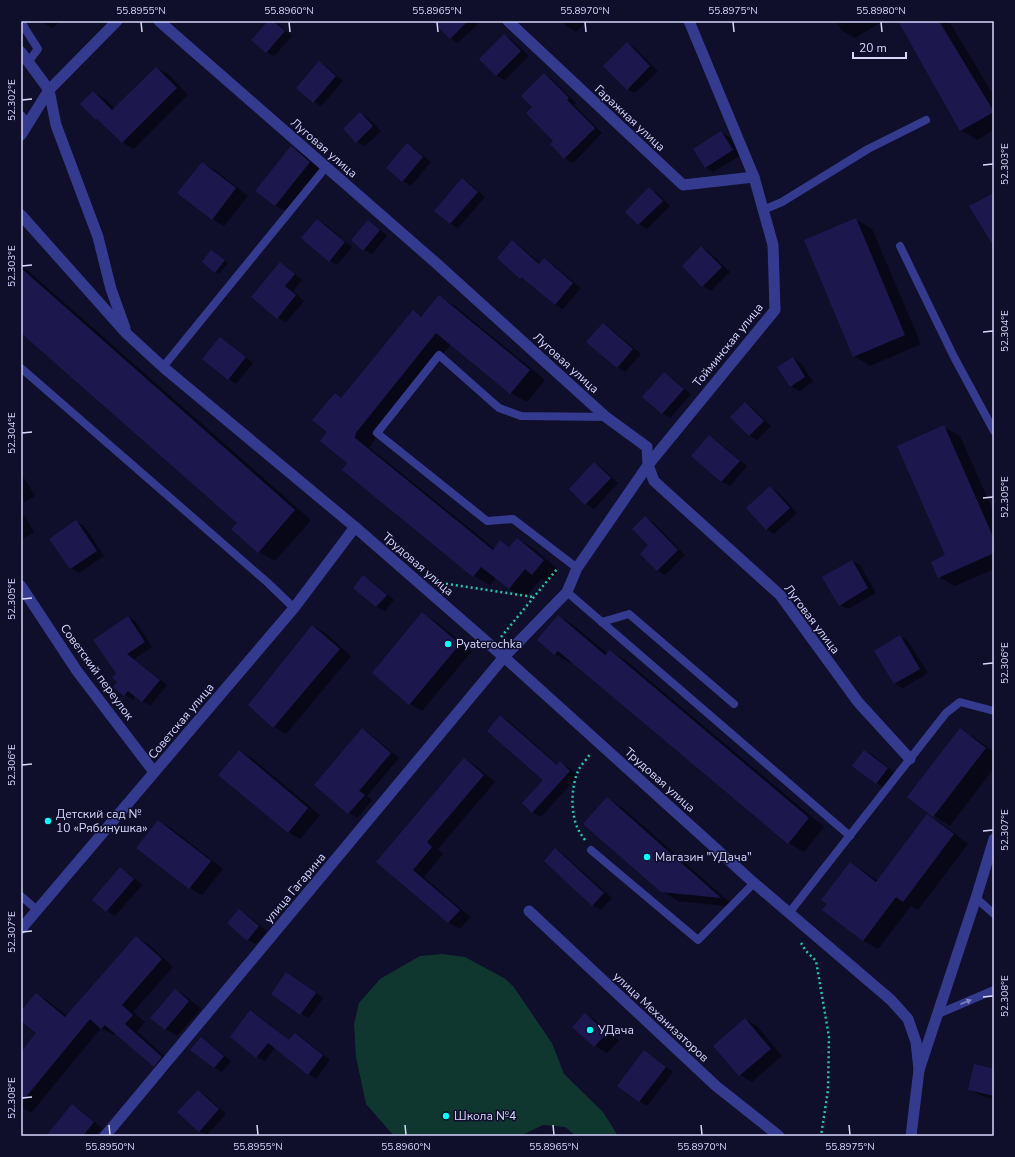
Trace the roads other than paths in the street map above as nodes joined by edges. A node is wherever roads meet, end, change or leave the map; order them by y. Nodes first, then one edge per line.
1 (22, 21) edge
2 (116, 21) edge
3 (159, 21) edge
4 (508, 21) edge
5 (689, 21) edge
6 (21, 52) edge
7 (28, 62) junction
8 (49, 90) junction
9 (25, 119) edge
10 (926, 120) dead end
11 (21, 135) edge
12 (326, 167) junction
13 (754, 177) junction
14 (763, 210) junction
15 (21, 216) edge
16 (900, 246) dead end
17 (127, 334) junction
18 (163, 367) junction
19 (21, 368) edge
20 (606, 417) junction
21 (994, 431) edge
22 (648, 465) junction
23 (355, 527) junction
24 (577, 568) junction
25 (21, 586) edge
26 (566, 592) junction
27 (294, 608) junction
28 (602, 622) junction
29 (504, 657) junction
30 (734, 704) dead end
31 (994, 711) edge
32 (910, 759) junction
33 (154, 772) junction
34 (850, 836) junction
35 (994, 839) edge
36 (591, 850) road end
37 (991, 858) edge
38 (754, 883) junction
39 (21, 896) edge
40 (976, 898) junction
41 (37, 910) junction
42 (529, 911) dead end
43 (789, 913) junction
44 (994, 914) edge
45 (21, 929) edge
46 (994, 990) edge
47 (938, 1014) junction
48 (919, 1070) junction
49 (105, 1136) edge
50 (779, 1136) edge
51 (911, 1136) edge

1 - 7 lane
2 - 8 street
3 - 12 street, Луговая улица
4 - 13 street, Гаражная улица
5 - 13 street, Тойминская улица
6 - 7 street
7 - 8 street
8 - 9 street
8 - 17 street
9 - 11 street
10 - 14 lane
12 - 18 lane
12 - 20 street, Луговая улица
13 - 14 street, Тойминская улица
14 - 22 street, Тойминская улица
15 - 17 street, Трудовая улица
16 - 21 lane
17 - 18 street, Трудовая улица
18 - 23 street, Трудовая улица
19 - 27 lane
20 - 22 street, Луговая улица
20 - 24 lane
22 - 24 street, Тойминская улица
22 - 32 street, Луговая улица
23 - 27 street, Советская улица
23 - 29 street, Трудовая улица
24 - 26 street, улица Гагарина
25 - 33 street, Советский переулок
26 - 28 lane
26 - 29 street, улица Гагарина
27 - 33 street, Советская улица
28 - 30 lane
28 - 34 lane
29 - 38 street, Трудовая улица
29 - 49 street, улица Гагарина
31 - 32 lane
32 - 34 lane
33 - 41 street, Советская улица
34 - 43 lane
35 - 37 street
36 - 38 lane
37 - 40 street
38 - 43 street, Трудовая улица
39 - 41 lane
40 - 44 lane
40 - 47 street
41 - 45 street, Советская улица
42 - 50 street, улица Механизаторов
43 - 48 street, Трудовая улица
47 -> 46 lane
47 - 48 street
48 - 51 street

